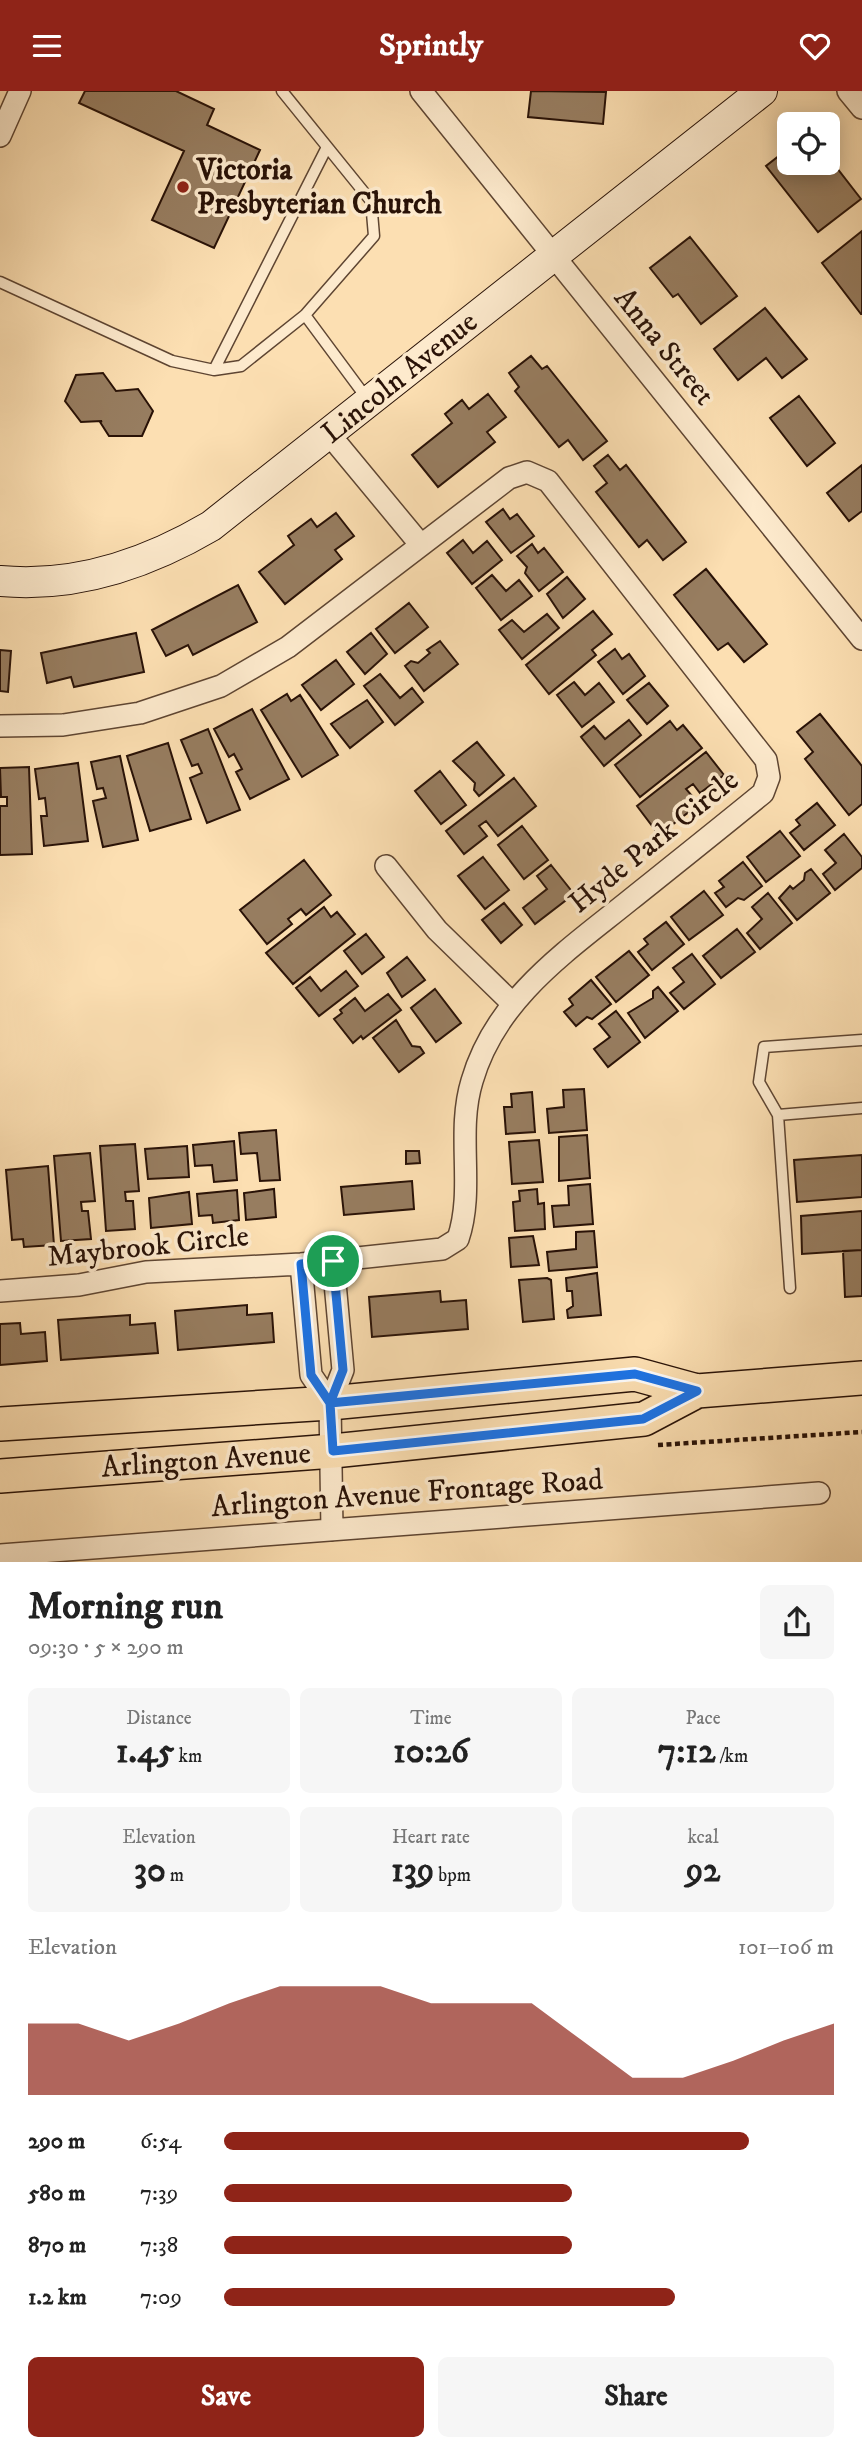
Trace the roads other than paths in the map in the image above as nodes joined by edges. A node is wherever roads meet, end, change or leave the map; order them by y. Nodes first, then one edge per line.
1 (20, 91) edge
2 (282, 91) edge
3 (421, 91) edge
4 (762, 91) edge
5 (848, 91) edge
6 (862, 108) edge
7 (0, 136) edge
8 (327, 147) junction
9 (553, 256) junction
10 (0, 282) edge
11 (305, 315) junction
12 (214, 370) junction
13 (370, 402) junction
14 (329, 434) junction
15 (420, 544) junction
16 (0, 581) edge
17 (862, 639) edge
18 (0, 726) edge
19 (386, 866) dead end
20 (513, 1004) junction
21 (862, 1040) edge
22 (862, 1108) edge
23 (778, 1115) junction
24 (333, 1261) junction
25 (301, 1264) junction
26 (790, 1288) dead end
27 (0, 1291) edge
28 (862, 1378) edge
29 (697, 1391) junction
30 (330, 1403) junction
31 (0, 1424) edge
32 (333, 1451) junction
33 (0, 1476) edge
34 (819, 1493) dead end
35 (332, 1530) junction
36 (0, 1555) edge

1 - 7 street
2 - 8 lane
3 - 9 street, Anna Street
4 - 9 street, Lincoln Avenue
5 - 6 street
8 - 11 lane
8 - 12 lane
9 - 13 street, Lincoln Avenue
9 - 17 street, Anna Street
10 - 12 lane
11 - 12 lane
11 - 13 lane
13 - 14 street, Lincoln Avenue
14 - 15 street
14 - 16 street, Lincoln Avenue
15 - 18 street
15 - 20 street, Hyde Park Circle
19 - 20 street
20 - 24 street, Hyde Park Circle
21 - 23 lane
22 - 23 lane
23 - 26 lane
24 - 25 street, Hyde Park Circle
24 - 30 street
25 - 27 street, Maybrook Circle
25 - 30 street
28 - 29 main road, Arlington Avenue
29 - 30 main road, Arlington Avenue
29 - 32 main road, Arlington Avenue
30 - 31 main road, Arlington Avenue
30 - 32 street
32 - 33 main road, Arlington Avenue
32 - 35 street
34 - 35 street, Arlington Avenue Frontage Road
35 - 36 street, Arlington Avenue Frontage Road

